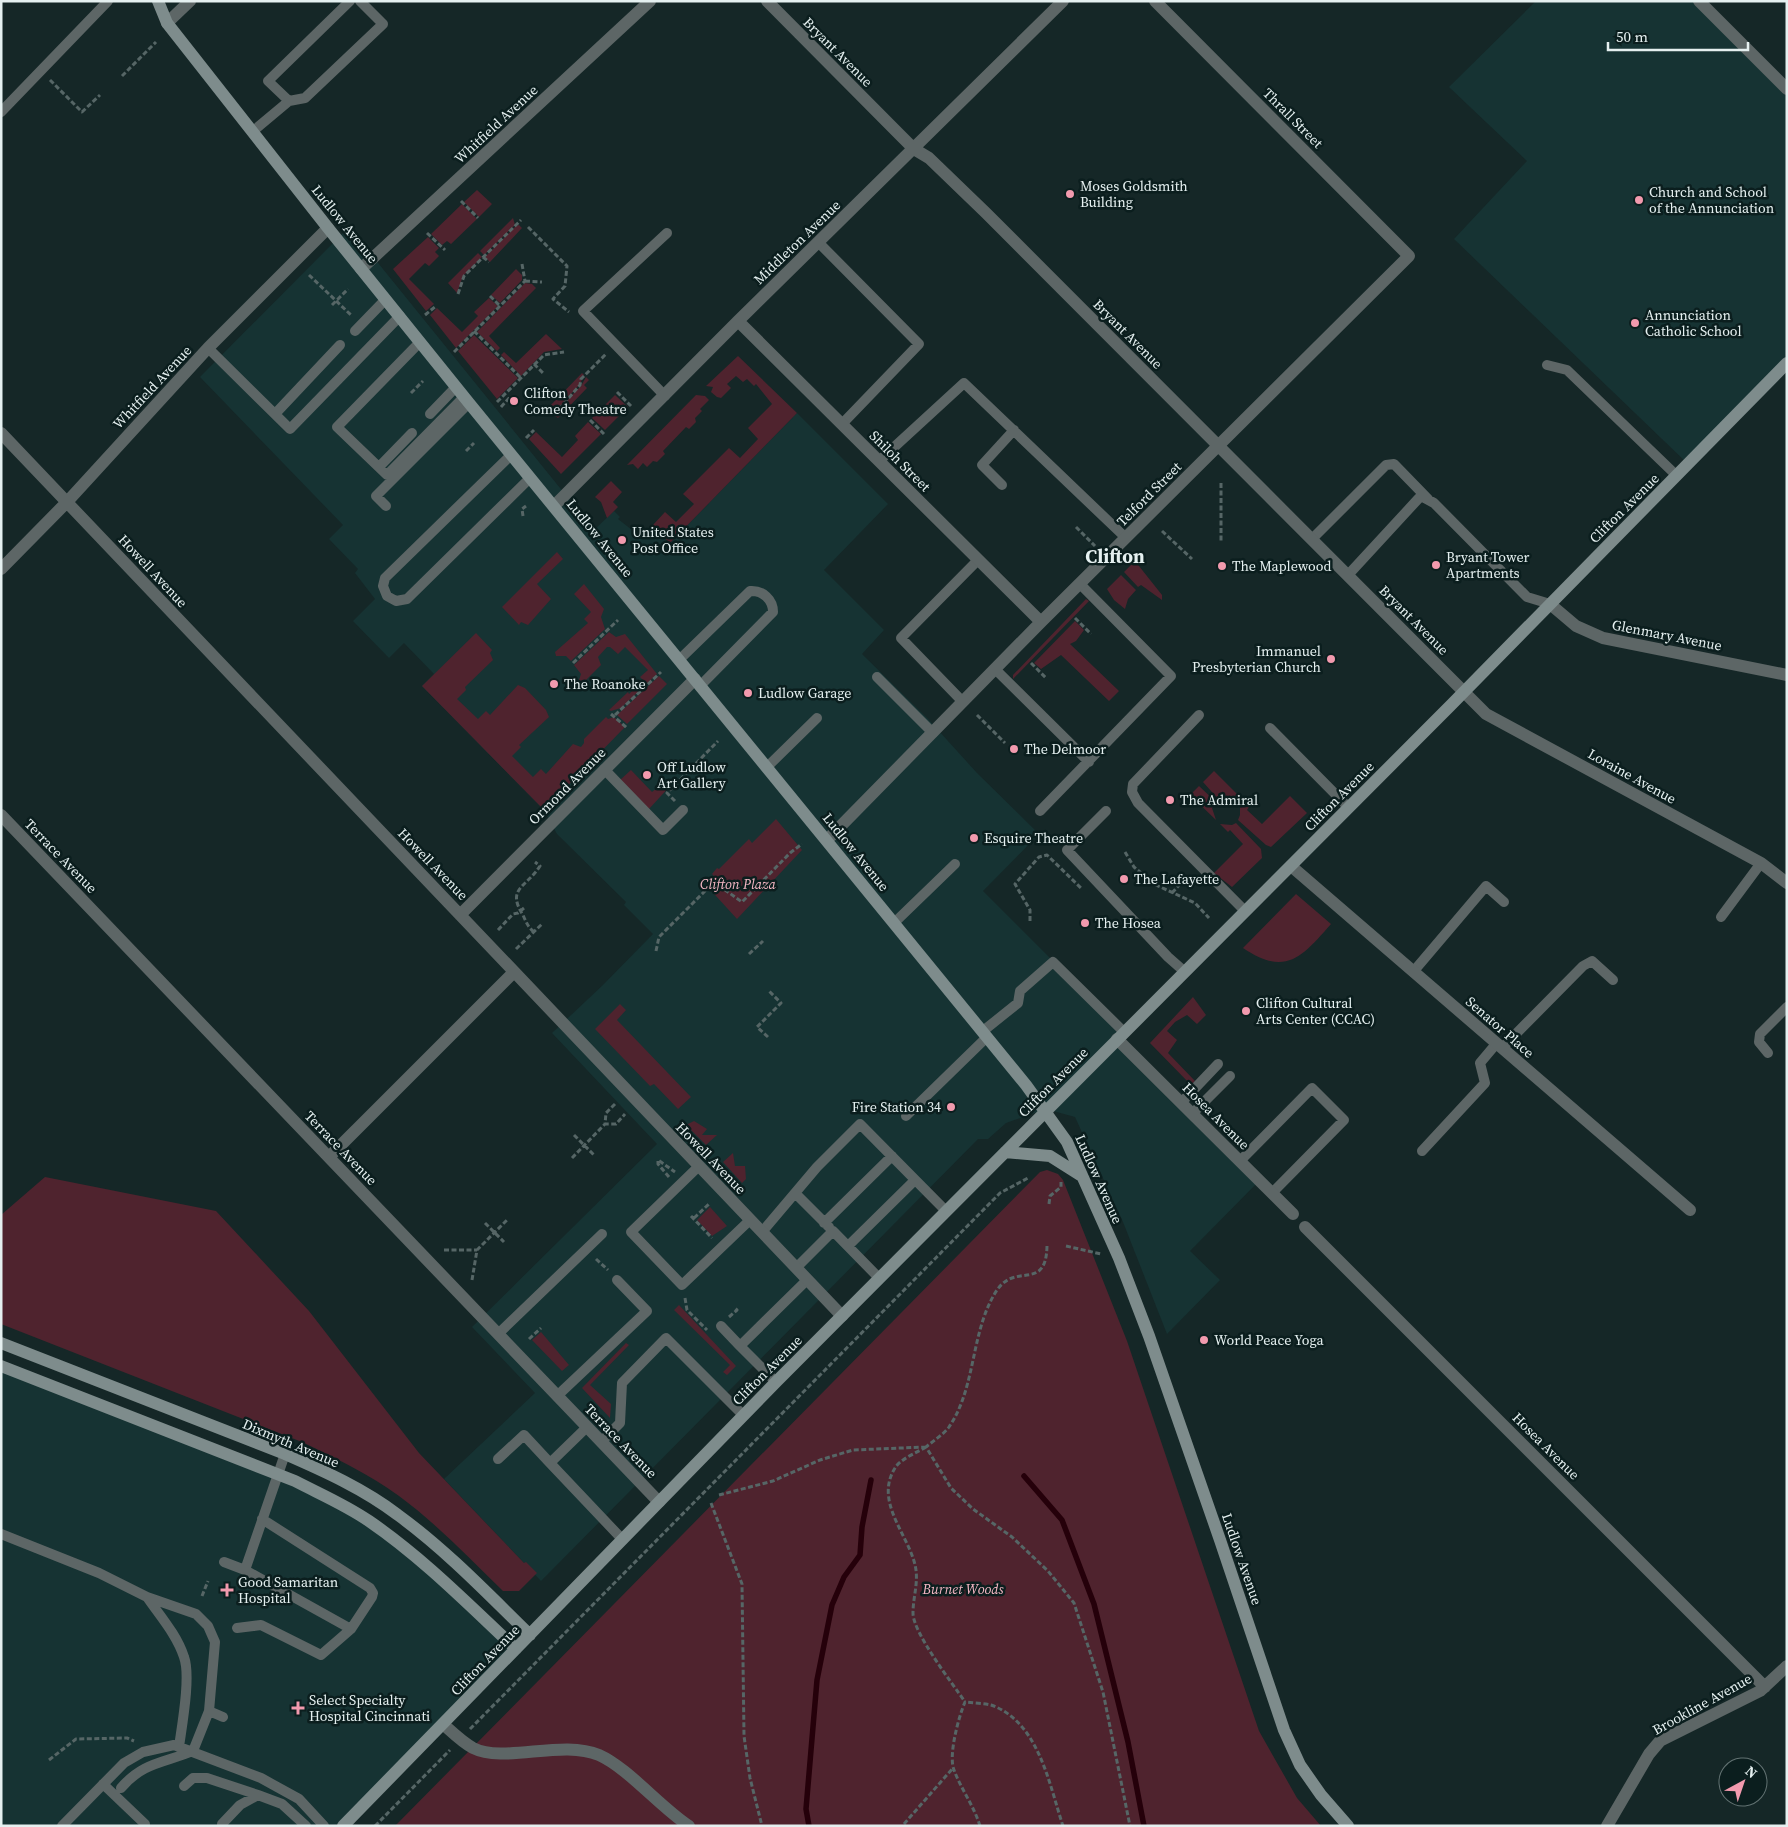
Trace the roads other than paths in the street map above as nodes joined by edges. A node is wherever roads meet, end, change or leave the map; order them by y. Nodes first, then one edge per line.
1 (108, 1) edge
2 (158, 1) edge
3 (190, 1) edge
4 (350, 1) edge
5 (360, 1) edge
6 (650, 1) edge
7 (767, 1) edge
8 (1063, 1) edge
9 (1155, 1) edge
10 (1698, 1) edge
11 (167, 22) junction
12 (1787, 89) edge
13 (289, 101) junction
14 (1, 112) edge
15 (252, 132) junction
16 (914, 149) junction
17 (328, 228) junction
18 (667, 233) dead end
19 (818, 242) junction
20 (1409, 256) joint
21 (362, 269) junction
22 (386, 299) junction
23 (400, 316) junction
24 (738, 321) junction
25 (358, 328) road end
26 (420, 342) junction
27 (340, 345) dead end
28 (208, 348) junction
29 (1787, 363) edge
30 (1547, 365) dead end
31 (463, 396) junction
32 (665, 396) junction
33 (274, 414) junction
34 (430, 414) dead end
35 (842, 424) junction
36 (1014, 430) junction
37 (1, 433) edge
38 (412, 433) dead end
39 (1220, 446) junction
40 (511, 455) junction
41 (879, 462) junction
42 (379, 468) junction
43 (1676, 475) junction
44 (530, 478) junction
45 (1002, 485) dead end
46 (1428, 499) junction
47 (67, 502) junction
48 (386, 506) dead end
49 (554, 506) junction
50 (1126, 538) junction
51 (1312, 539) junction
52 (978, 560) junction
53 (1, 569) edge
54 (1348, 575) junction
55 (1080, 584) junction
56 (1550, 604) junction
57 (1040, 622) junction
58 (678, 660) junction
59 (995, 669) junction
60 (1787, 675) edge
61 (877, 677) dead end
62 (698, 683) junction
63 (1464, 692) junction
64 (963, 702) junction
65 (1200, 716) dead end
66 (816, 718) dead end
67 (1270, 728) dead end
68 (933, 732) junction
69 (1088, 762) junction
70 (767, 767) junction
71 (604, 769) junction
72 (1349, 808) junction
73 (683, 810) road end
74 (1040, 811) dead end
75 (1106, 812) dead end
76 (1, 815) edge
77 (827, 840) junction
78 (1761, 863) junction
79 (955, 864) dead end
80 (1291, 866) junction
81 (1787, 884) edge
82 (1504, 902) dead end
83 (1245, 912) junction
84 (460, 915) junction
85 (1721, 917) dead end
86 (894, 923) junction
87 (514, 972) junction
88 (1185, 972) junction
89 (1413, 972) junction
90 (1612, 980) dead end
91 (1787, 1007) edge
92 (985, 1034) junction
93 (1120, 1036) junction
94 (1499, 1046) junction
95 (1768, 1053) dead end
96 (1218, 1064) dead end
97 (1230, 1076) dead end
98 (1181, 1102) junction
99 (1045, 1111) junction
100 (1192, 1114) junction
101 (906, 1116) dead end
102 (1422, 1150) dead end
103 (1005, 1152) junction
104 (892, 1156) junction
105 (329, 1158) junction
106 (1240, 1161) junction
107 (698, 1166) junction
108 (1082, 1176) junction
109 (915, 1180) junction
110 (1272, 1193) junction
111 (796, 1194) junction
112 (1690, 1210) dead end
113 (946, 1211) junction
114 (1293, 1214) dead end
115 (750, 1220) junction
116 (824, 1223) junction
117 (1305, 1227) dead end
118 (833, 1231) junction
119 (762, 1232) junction
120 (602, 1234) dead end
121 (848, 1246) junction
122 (796, 1268) junction
123 (879, 1278) junction
124 (617, 1280) dead end
125 (807, 1280) junction
126 (842, 1316) junction
127 (721, 1326) road end
128 (498, 1334) junction
129 (1, 1343) edge
130 (740, 1346) junction
131 (1, 1366) edge
132 (776, 1382) junction
133 (557, 1396) junction
134 (743, 1415) junction
135 (587, 1427) junction
136 (602, 1442) junction
137 (285, 1454) junction
138 (498, 1459) dead end
139 (550, 1463) junction
140 (277, 1475) junction
141 (658, 1502) junction
142 (262, 1519) junction
143 (1, 1534) edge
144 (622, 1539) junction
145 (224, 1562) dead end
146 (245, 1570) junction
147 (147, 1596) junction
148 (236, 1628) dead end
149 (350, 1629) junction
150 (530, 1635) junction
151 (516, 1649) junction
152 (1787, 1666) edge
153 (1765, 1687) junction
154 (209, 1711) junction
155 (223, 1717) dead end
156 (443, 1724) junction
157 (179, 1747) junction
158 (193, 1750) junction
159 (103, 1784) junction
160 (184, 1786) dead end
161 (122, 1788) dead end
162 (258, 1795) junction
163 (145, 1824) dead end
164 (222, 1824) dead end
165 (62, 1826) edge
166 (306, 1826) edge
167 (324, 1826) edge
168 (343, 1826) edge
169 (689, 1826) edge
170 (1348, 1826) edge
171 (1607, 1826) edge

1 - 14 lane
2 - 11 main road, Ludlow Avenue
3 - 11 street
4 - 13 lane
5 - 13 lane
6 - 21 street, Whitfield Avenue
7 - 16 street, Bryant Avenue
8 - 16 street, Middleton Avenue
9 - 20 street, Thrall Street
10 - 12 street
11 - 15 main road, Ludlow Avenue
13 - 15 lane
15 - 17 main road, Ludlow Avenue
16 - 19 street, Middleton Avenue
16 - 39 street, Bryant Avenue
17 - 21 main road, Ludlow Avenue
17 - 28 street, Whitfield Avenue
18 - 32 lane
19 - 24 street, Middleton Avenue
19 - 35 lane
20 - 39 street, Telford Street
21 - 22 main road, Ludlow Avenue
22 - 23 main road, Ludlow Avenue
22 - 25 lane
23 - 26 main road, Ludlow Avenue
23 - 33 lane
24 - 32 street, Middleton Avenue
24 - 35 street, Shiloh Street
26 - 31 main road, Ludlow Avenue
26 - 42 lane
27 - 33 lane
28 - 33 lane
28 - 47 street, Whitfield Avenue
29 - 43 main road, Clifton Avenue
30 - 43 lane
31 - 34 lane
31 - 40 main road, Ludlow Avenue
31 - 42 lane
31 - 48 lane
32 - 49 street, Middleton Avenue
35 - 41 street, Shiloh Street
36 - 41 lane
36 - 45 lane
36 - 50 lane
37 - 47 street, Howell Avenue
38 - 42 lane
39 - 50 street, Telford Street
39 - 51 street, Bryant Avenue
40 - 44 main road, Ludlow Avenue
40 - 44 lane
41 - 52 street, Shiloh Street
43 - 56 main road, Clifton Avenue
44 - 49 main road, Ludlow Avenue
46 - 51 lane
46 - 54 lane
46 - 56 lane
47 - 53 street, Whitfield Avenue
47 - 84 street, Howell Avenue
49 - 58 main road, Ludlow Avenue
50 - 55 street, Telford Street
51 - 54 street, Bryant Avenue
52 - 57 street, Shiloh Street
52 - 64 lane
54 - 63 street, Bryant Avenue
55 - 57 street, Telford Street
55 - 69 lane
56 - 60 street, Glenmary Avenue
56 - 63 main road, Clifton Avenue
57 - 59 street, Telford Street
58 - 62 main road, Ludlow Avenue
58 - 62 lane
59 - 64 street, Telford Street
59 - 69 lane
61 - 68 lane
62 - 70 main road, Ludlow Avenue
62 - 71 street, Ormond Avenue
63 - 72 main road, Clifton Avenue
63 - 78 street, Loraine Avenue
64 - 68 street, Telford Street
65 - 83 lane
66 - 70 lane
67 - 72 lane
68 - 77 street, Telford Street
69 - 74 lane
70 - 77 main road, Ludlow Avenue
71 - 73 lane
71 - 84 street, Ormond Avenue
72 - 80 main road, Clifton Avenue
75 - 88 lane
76 - 105 street, Terrace Avenue
77 - 86 main road, Ludlow Avenue
78 - 81 street, Loraine Avenue
78 - 85 lane
79 - 86 lane
80 - 83 main road, Clifton Avenue
80 - 89 street, Senator Place
82 - 89 lane
83 - 88 main road, Clifton Avenue
84 - 87 street, Howell Avenue
86 - 92 main road, Ludlow Avenue
87 - 105 street
87 - 107 street, Howell Avenue
88 - 93 main road, Clifton Avenue
89 - 94 street, Senator Place
90 - 94 lane
91 - 95 lane
92 - 93 lane
92 - 99 main road, Ludlow Avenue
92 - 101 lane
93 - 98 street, Hosea Avenue
93 - 99 main road, Clifton Avenue
94 - 102 lane
94 - 112 street, Senator Place
96 - 98 lane
97 - 100 lane
98 - 100 street, Hosea Avenue
99 - 103 main road, Clifton Avenue
99 - 108 main road, Ludlow Avenue
100 - 106 street, Hosea Avenue
103 - 108 main road
103 - 113 main road, Clifton Avenue
104 - 109 lane
104 - 111 lane
104 - 116 lane
105 - 128 street, Terrace Avenue
106 - 110 street, Hosea Avenue
106 - 110 lane
107 - 115 street, Howell Avenue
107 - 115 lane
108 - 170 main road, Ludlow Avenue
109 - 113 lane
109 - 121 lane
110 - 114 street, Hosea Avenue
111 - 116 lane
111 - 119 lane
113 - 123 main road, Clifton Avenue
115 - 119 street, Howell Avenue
116 - 118 lane
117 - 153 street, Hosea Avenue
118 - 121 lane
118 - 122 lane
119 - 122 street, Howell Avenue
120 - 128 lane
121 - 123 lane
122 - 125 street, Howell Avenue
123 - 126 main road, Clifton Avenue
124 - 133 lane
125 - 126 street, Howell Avenue
125 - 130 lane
126 - 132 main road, Clifton Avenue
127 - 130 lane
128 - 133 street, Terrace Avenue
129 - 137 main road, Dixmyth Avenue
130 - 132 lane
131 - 140 main road
132 - 134 main road, Clifton Avenue
133 - 135 street, Terrace Avenue
134 - 136 lane
134 - 141 main road, Clifton Avenue
135 - 136 street, Terrace Avenue
135 - 139 lane
136 - 141 street, Terrace Avenue
137 - 140 lane
137 - 150 main road, Dixmyth Avenue
138 - 139 lane
139 - 144 lane
140 - 142 lane
140 - 151 main road
141 - 144 main road, Clifton Avenue
142 - 146 lane
142 - 149 lane
143 - 147 lane
144 - 150 main road, Clifton Avenue
145 - 146 lane
146 - 149 lane
147 - 154 lane
147 - 157 lane
148 - 149 lane
150 - 151 main road, Clifton Avenue
151 - 156 main road, Clifton Avenue
152 - 153 street, Brookline Avenue
153 - 171 street, Brookline Avenue
154 - 155 lane
154 - 158 lane
156 - 168 main road, Clifton Avenue
156 - 169 street
157 - 158 lane
157 - 159 lane
158 - 161 lane
158 - 167 lane
159 - 163 lane
159 - 165 lane
160 - 162 lane
162 - 164 lane
162 - 166 lane

